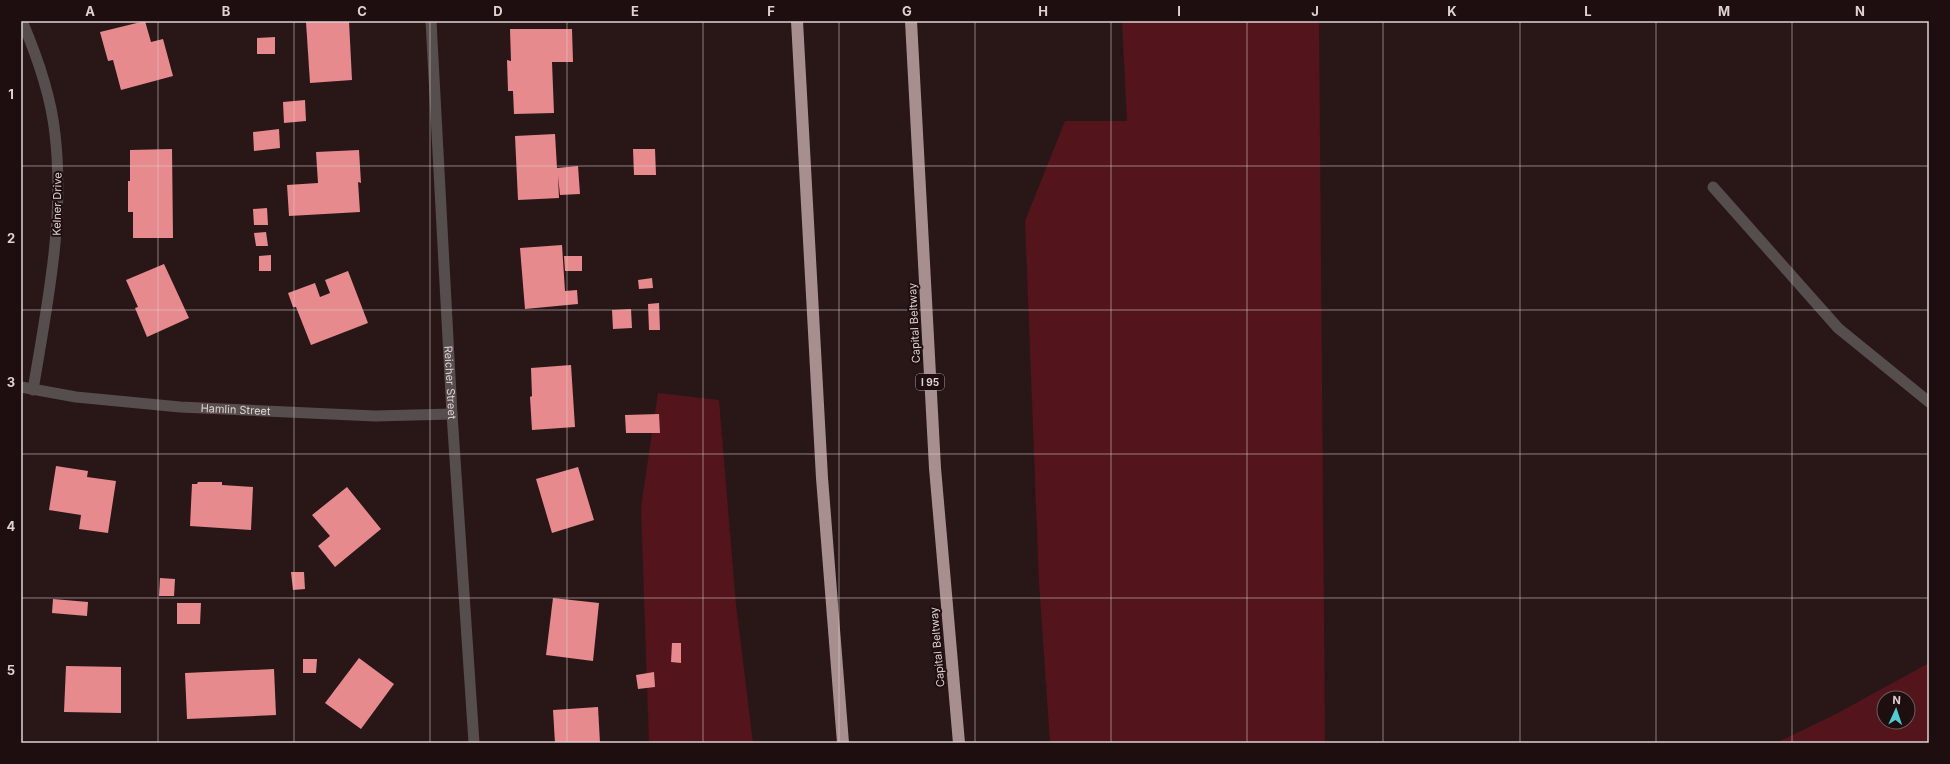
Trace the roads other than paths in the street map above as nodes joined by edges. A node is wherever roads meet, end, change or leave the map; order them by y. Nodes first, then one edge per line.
1 (22, 21) edge
2 (431, 21) edge
3 (797, 21) edge
4 (911, 21) edge
5 (1713, 187) dead end
6 (21, 387) edge
7 (33, 390) junction
8 (1929, 402) edge
9 (452, 414) junction
10 (474, 743) edge
11 (843, 743) edge
12 (959, 743) edge

1 - 7 street, Kelner Drive
2 - 9 street, Reicher Street
3 - 11 highway
4 - 12 highway, Capital Beltway / I 95
5 - 8 street
6 - 7 street, Hamlin Street
7 - 9 street, Hamlin Street
9 - 10 street, Reicher Street

